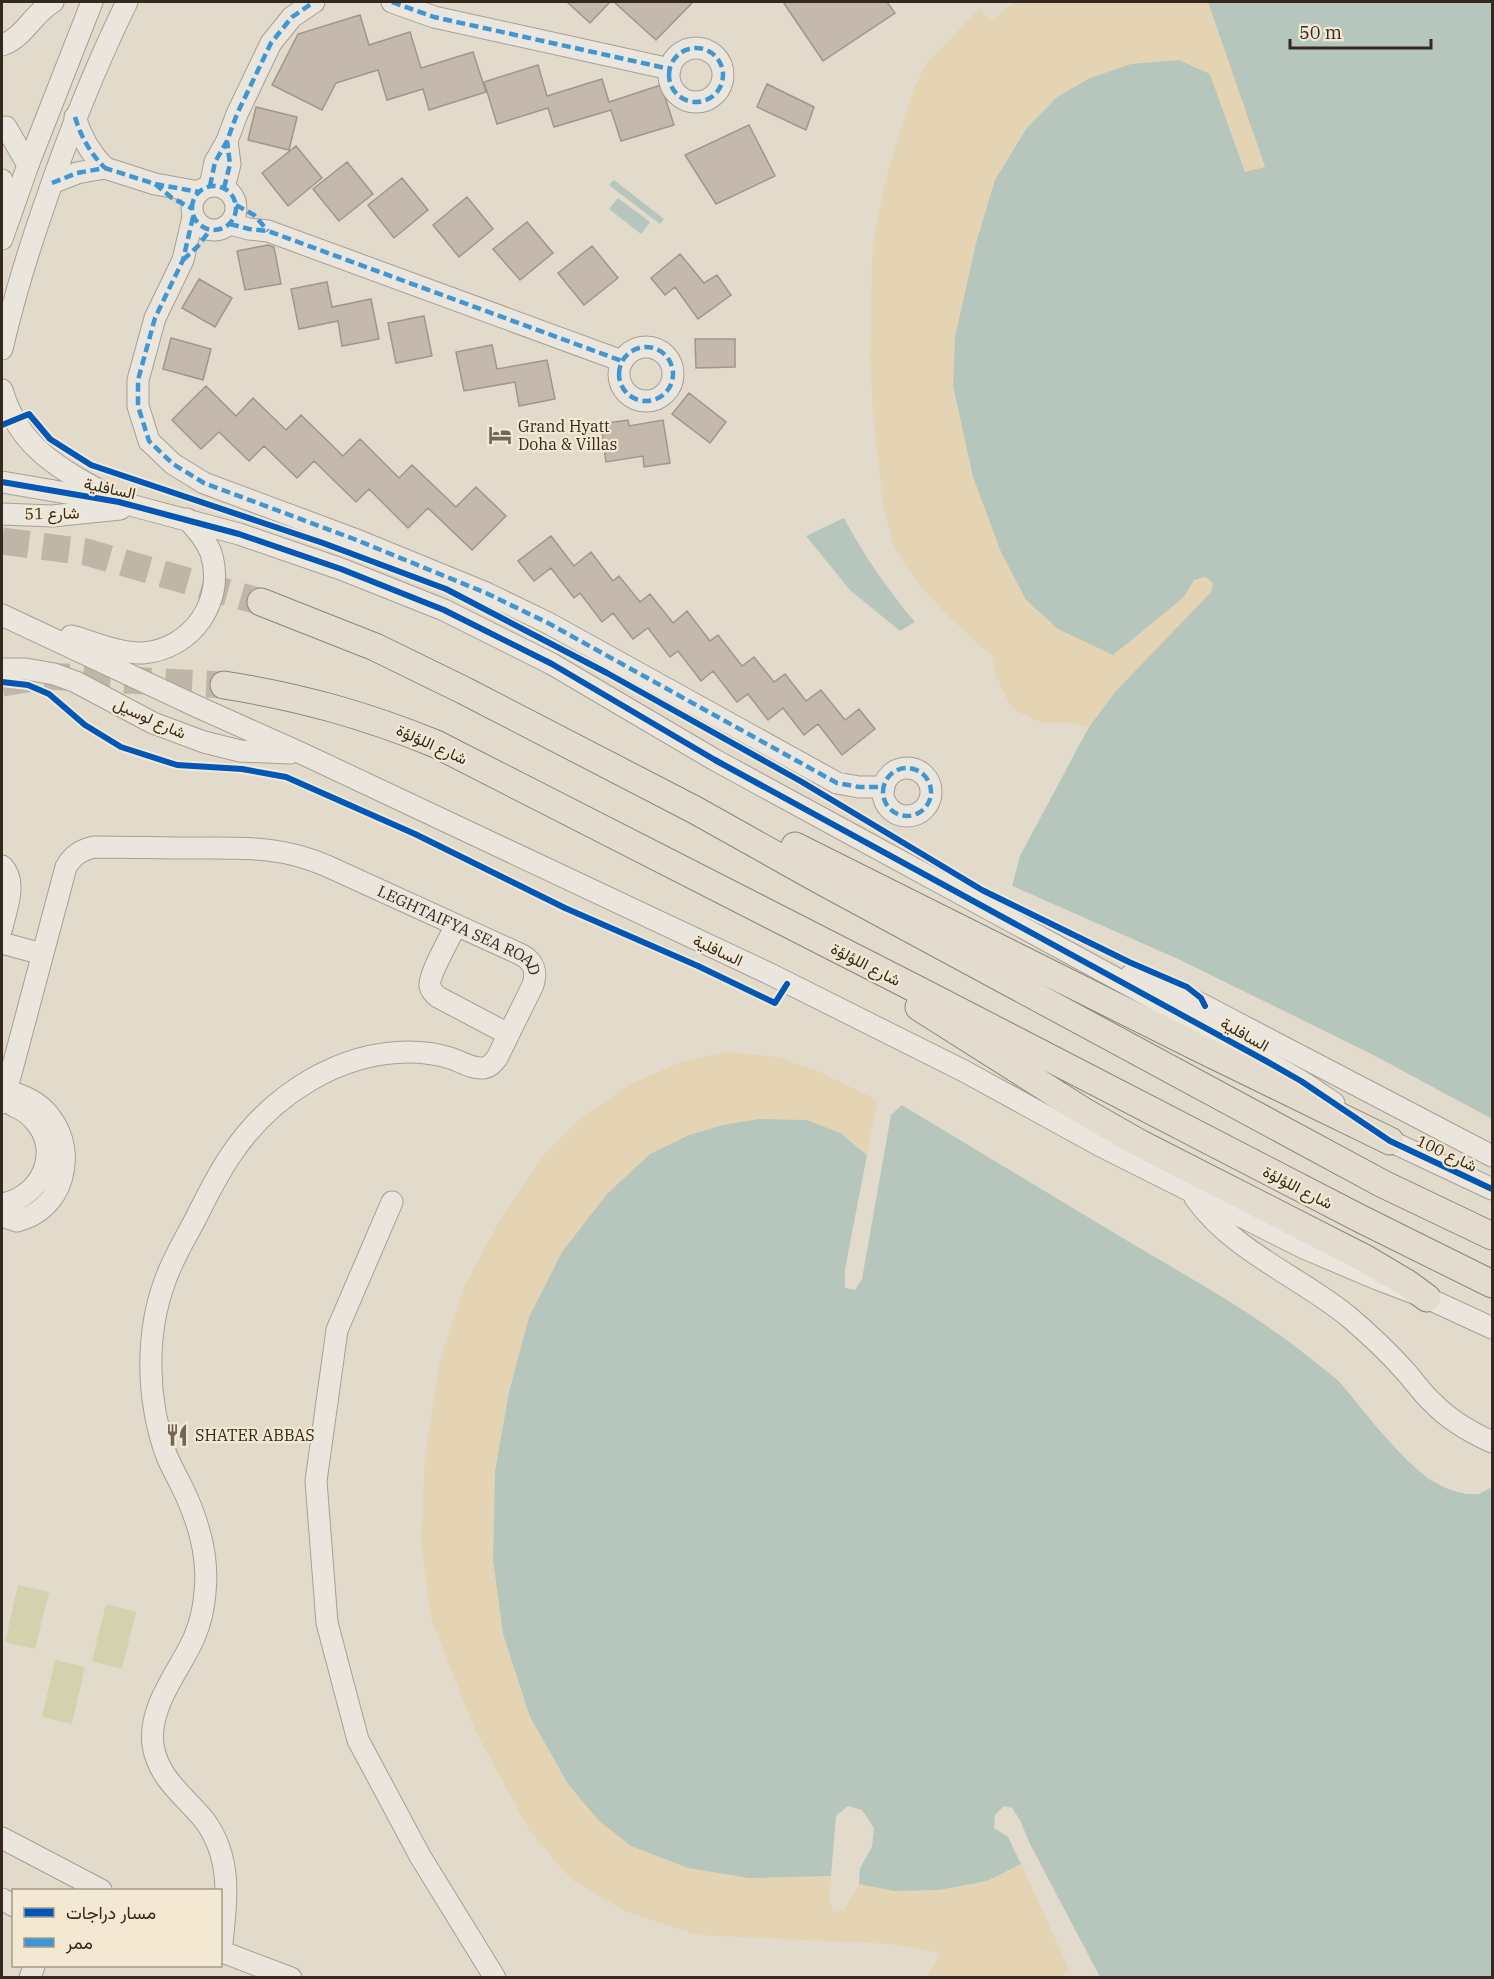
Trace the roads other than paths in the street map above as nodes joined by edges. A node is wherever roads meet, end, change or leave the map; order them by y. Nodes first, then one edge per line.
1 (53, 2) edge
2 (92, 2) edge
3 (127, 2) edge
4 (314, 2) edge
5 (392, 2) edge
6 (2, 45) edge
7 (670, 69) dead end
8 (75, 117) junction
9 (4, 126) edge
10 (44, 127) junction
11 (28, 165) junction
12 (105, 168) junction
13 (2, 180) edge
14 (52, 183) junction
15 (212, 206) junction
16 (9, 218) junction
17 (2, 239) edge
18 (2, 349) edge
19 (622, 361) dead end
20 (2, 390) edge
21 (2, 482) edge
22 (129, 505) junction
23 (2, 514) edge
24 (187, 519) junction
25 (261, 602) tunnel mouth
26 (2, 615) edge
27 (2, 669) edge
28 (224, 685) tunnel mouth
29 (303, 754) junction
30 (884, 787) dead end
31 (695, 810) junction
32 (2, 866) edge
33 (761, 911) junction
34 (456, 925) junction
35 (2, 928) edge
36 (2, 943) edge
37 (42, 954) junction
38 (1086, 963) junction
39 (508, 1034) junction
40 (3, 1098) edge
41 (1390, 1141) junction
42 (1492, 1156) edge
43 (1492, 1189) edge
44 (1191, 1192) junction
45 (392, 1202) dead end
46 (2, 1204) edge
47 (2, 1216) edge
48 (1492, 1236) edge
49 (1492, 1284) edge
50 (1427, 1298) junction
51 (1492, 1328) edge
52 (1492, 1442) edge
53 (2, 1838) edge
54 (98, 1889) edge
55 (222, 1941) edge
56 (222, 1951) edge
57 (291, 1977) edge
58 (495, 1977) edge

1 - 6 street
2 - 10 street
3 - 8 street
4 - 15 street
5 - 7 street
8 - 12 street
8 - 14 street
9 - 10 street
9 - 11 street
10 - 11 street
11 - 16 street
12 - 14 street
12 - 15 street
13 - 16 street
14 - 18 street
15 - 19 street
15 - 30 street
16 - 17 street
20 - 22 street, السافلية
21 - 22 street, السافلية
22 - 23 street, شارع 51
22 - 24 street, السافلية
24 - 26 street
24 - 38 street, السافلية
25 - 31 main road
26 - 29 street, السافلية
27 - 29 street, شارع لوسيل
28 - 33 main road, شارع اللؤلؤة
29 - 44 street, السافلية
31 - 41 main road
31 - 48 main road
32 - 35 street
33 - 49 main road, شارع اللؤلؤة
33 - 50 main road
34 - 37 street, LEGHTAIFYA SEA ROAD
34 - 39 street
34 - 39 street, LEGHTAIFYA SEA ROAD
36 - 37 street
37 - 40 street, LEGHTAIFYA SEA ROAD
38 - 41 street, السافلية
38 - 42 street
39 - 55 street, LEGHTAIFYA SEA ROAD
40 - 46 street
40 - 47 street
41 - 43 street, شارع 100
44 - 50 street, السافلية
44 - 52 street
45 - 58 street
50 - 51 street
53 - 54 street
56 - 57 street

